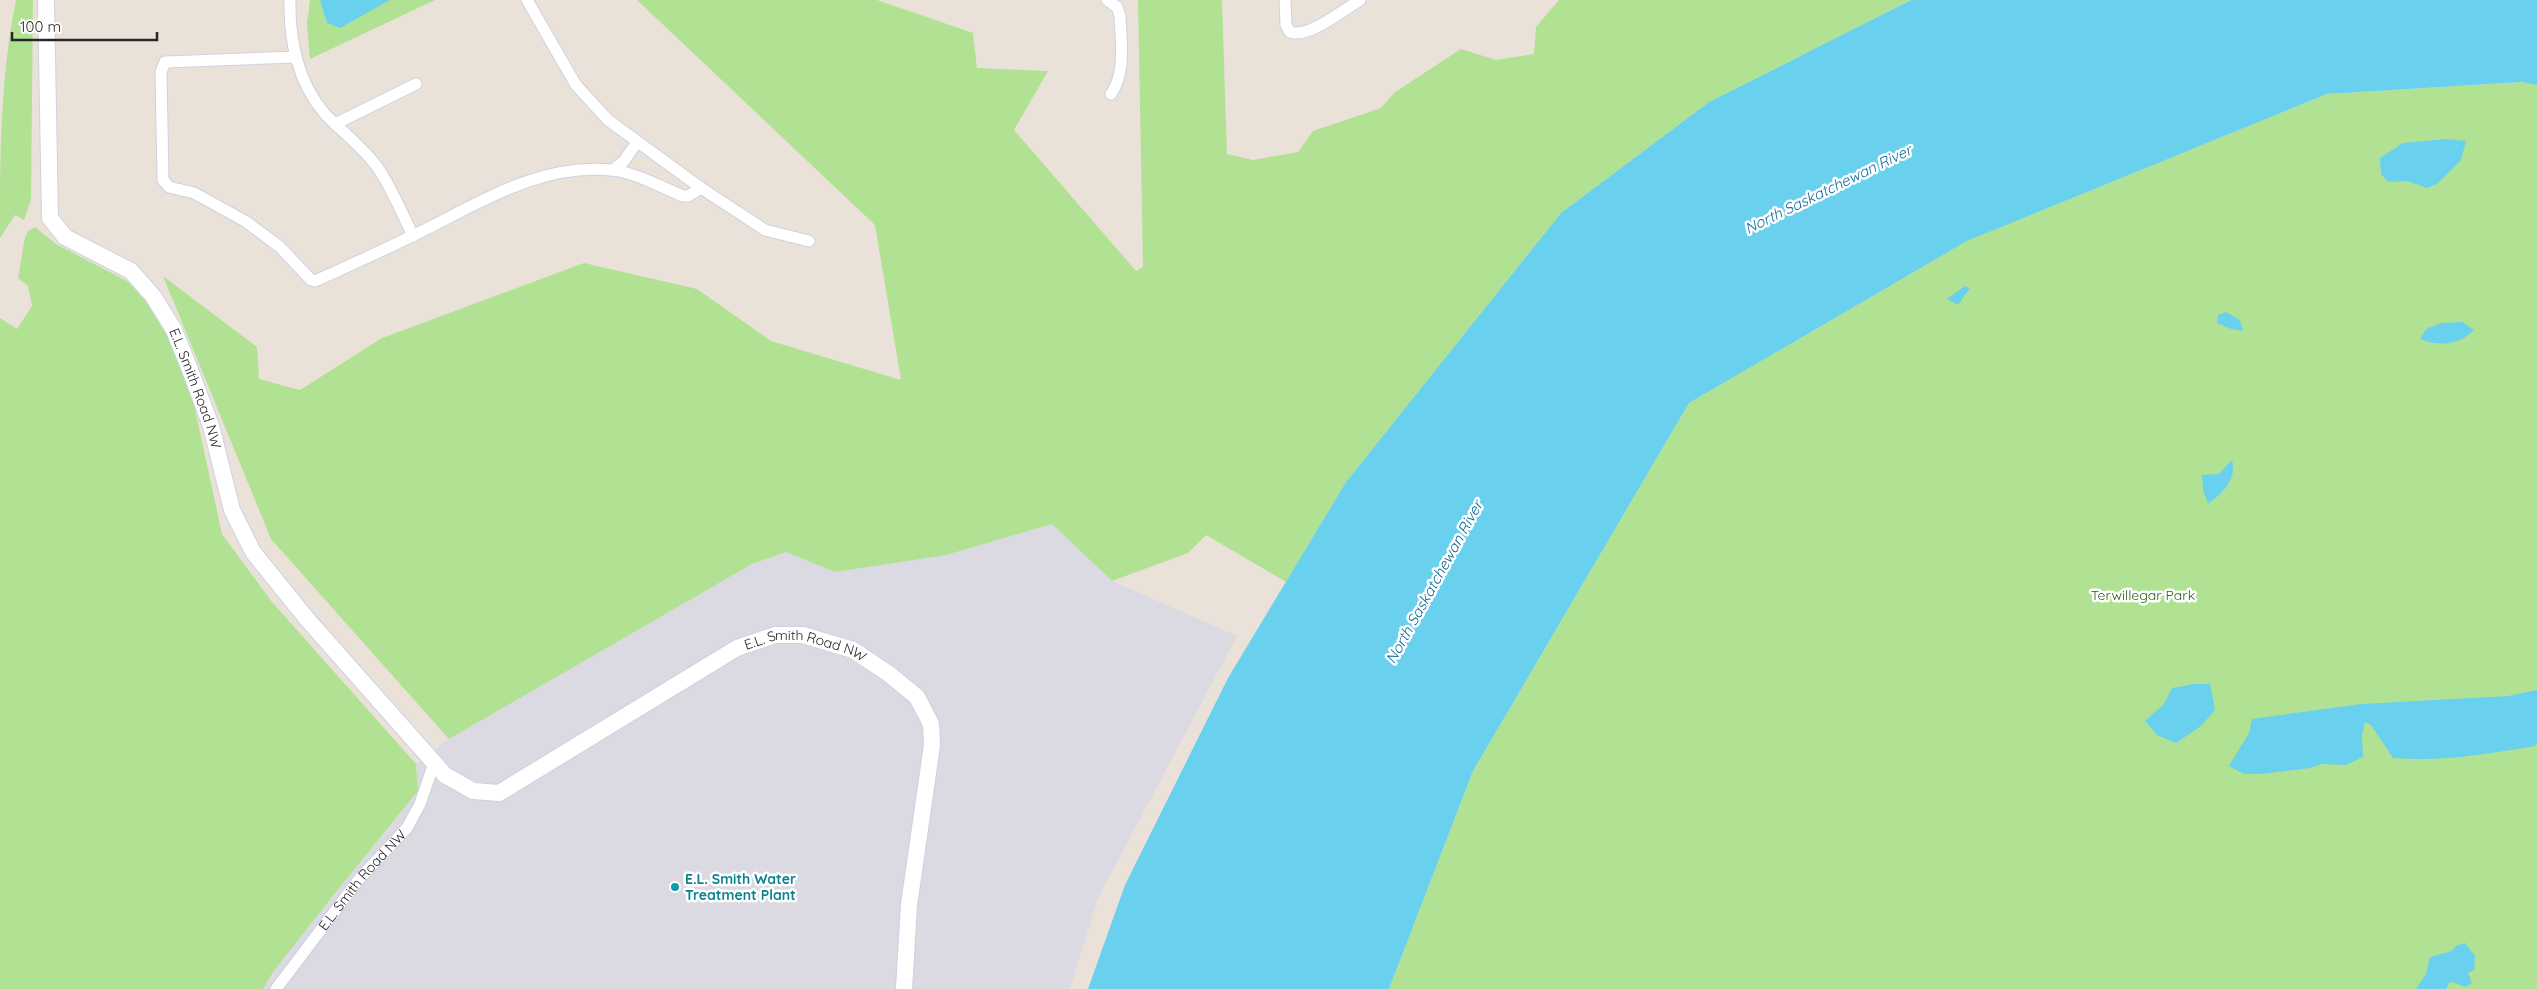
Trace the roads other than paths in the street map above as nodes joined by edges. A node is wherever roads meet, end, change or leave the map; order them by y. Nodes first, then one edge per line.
1 (46, 0) edge
2 (290, 0) edge
3 (527, 0) edge
4 (1107, 0) edge
5 (1284, 0) edge
6 (1360, 0) edge
7 (295, 57) junction
8 (416, 84) dead end
9 (1111, 94) dead end
10 (335, 124) junction
11 (637, 142) junction
12 (613, 170) junction
13 (701, 188) junction
14 (413, 236) junction
15 (809, 241) dead end
16 (434, 763) junction
17 (276, 989) edge
18 (904, 989) edge

1 - 16 street, E.L. Smith Road NW
2 - 7 street
3 - 11 street
4 - 9 street
5 - 6 street
7 - 10 street
7 - 14 street
8 - 10 street
10 - 14 street
11 - 12 street
11 - 13 street
12 - 13 street
12 - 14 street
13 - 15 street
16 - 17 street, E.L. Smith Road NW
16 - 18 street, E.L. Smith Road NW

